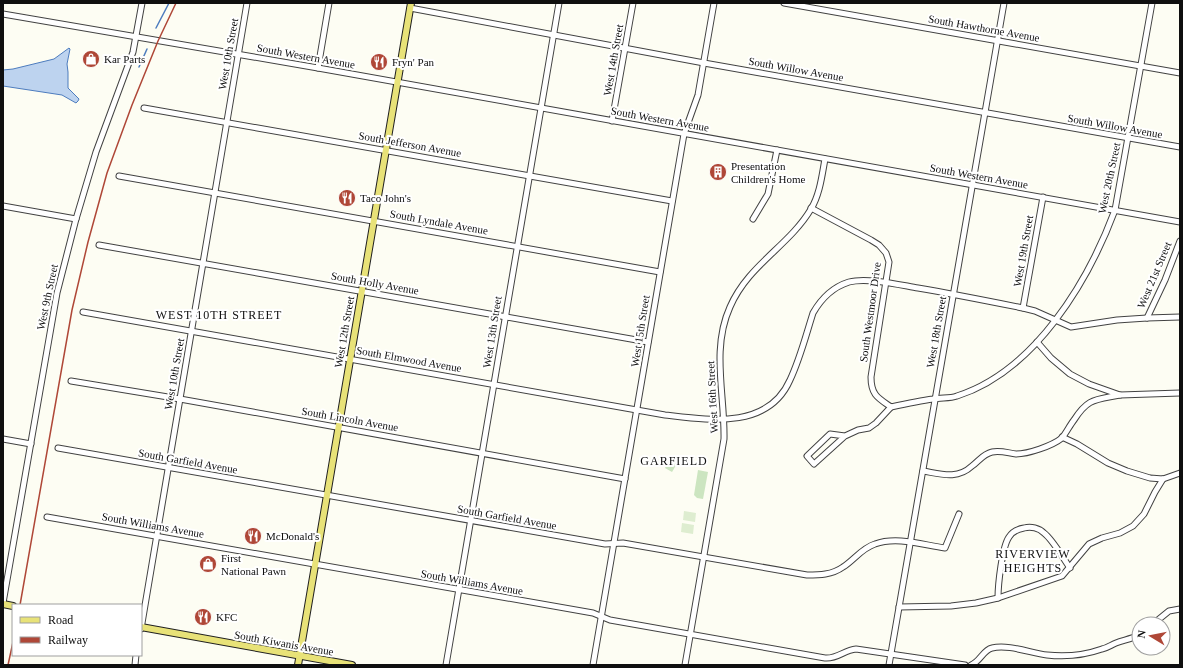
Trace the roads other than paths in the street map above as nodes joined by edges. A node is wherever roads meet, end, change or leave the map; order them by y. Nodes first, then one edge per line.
1 (142, 3) edge
2 (247, 3) edge
3 (329, 3) edge
4 (559, 3) edge
5 (633, 3) edge
6 (714, 3) edge
7 (784, 3) edge
8 (1004, 3) edge
9 (1152, 3) edge
10 (410, 6) edge
11 (3, 14) edge
12 (553, 35) junction
13 (136, 37) junction
14 (997, 40) junction
15 (625, 48) junction
16 (238, 54) junction
17 (704, 63) junction
18 (1141, 66) junction
19 (318, 68) junction
20 (1180, 73) edge
21 (397, 83) junction
22 (144, 108) dead end
23 (541, 108) junction
24 (984, 112) junction
25 (612, 121) junction
26 (226, 123) junction
27 (684, 134) junction
28 (1128, 138) junction
29 (1180, 147) edge
30 (386, 150) junction
31 (777, 150) junction
32 (825, 159) junction
33 (119, 176) dead end
34 (529, 176) junction
35 (972, 184) junction
36 (215, 193) junction
37 (1043, 197) junction
38 (672, 201) junction
39 (3, 206) edge
40 (811, 208) junction
41 (1115, 210) junction
42 (76, 219) junction
43 (753, 219) dead end
44 (374, 220) junction
45 (1180, 222) edge
46 (1180, 241) edge
47 (99, 245) dead end
48 (517, 246) junction
49 (203, 263) junction
50 (660, 272) junction
51 (886, 282) junction
52 (362, 291) junction
53 (953, 294) junction
54 (1023, 308) junction
55 (83, 312) dead end
56 (505, 316) junction
57 (1147, 318) junction
58 (1180, 318) edge
59 (1055, 320) junction
60 (191, 331) junction
61 (648, 342) junction
62 (1037, 342) junction
63 (350, 359) junction
64 (71, 381) dead end
65 (494, 384) junction
66 (1180, 393) edge
67 (1120, 394) junction
68 (935, 398) junction
69 (180, 399) junction
70 (891, 407) junction
71 (637, 410) junction
72 (725, 419) junction
73 (338, 428) junction
74 (845, 436) junction
75 (1062, 437) junction
76 (3, 439) edge
77 (31, 444) junction
78 (58, 448) dead end
79 (482, 453) junction
80 (168, 468) junction
81 (923, 471) junction
82 (1180, 473) edge
83 (625, 479) junction
84 (1163, 479) junction
85 (327, 496) junction
86 (959, 514) dead end
87 (47, 517) dead end
88 (471, 521) junction
89 (157, 536) junction
90 (614, 543) junction
91 (910, 543) junction
92 (704, 558) junction
93 (315, 564) junction
94 (1070, 568) junction
95 (459, 589) junction
96 (998, 598) junction
97 (3, 603) edge
98 (899, 607) junction
99 (1180, 609) edge
100 (1163, 616) edge
101 (602, 617) junction
102 (142, 622) edge
103 (142, 628) edge
104 (690, 636) junction
105 (1131, 639) edge
106 (891, 653) junction
107 (299, 655) junction
108 (298, 665) edge
109 (352, 665) edge
110 (446, 665) edge
111 (593, 665) edge
112 (685, 665) edge
113 (889, 665) edge
114 (965, 665) edge
115 (971, 665) edge

1 - 13 street, West 9th Street
2 - 16 street, West 10th Street
3 - 19 street
4 - 12 street, West 13th Street
5 - 15 street, West 14th Street
6 - 17 street, West 15th Street
7 - 14 street, South Hawthorne Avenue
8 - 14 street, West 18th Street
9 - 18 street, West 20th Street
10 - 12 street, South Willow Avenue
10 - 21 main road, West 12th Street
11 - 13 street, South Western Avenue
12 - 15 street, South Willow Avenue
12 - 23 street, West 13th Street
13 - 16 street, South Western Avenue
13 - 42 street, West 9th Street
14 - 18 street, South Hawthorne Avenue
14 - 24 street, West 18th Street
15 - 17 street, South Willow Avenue
15 - 25 street, West 14th Street
16 - 19 street, South Western Avenue
16 - 26 street, West 10th Street
17 - 24 street, South Willow Avenue
17 - 27 street, West 15th Street
18 - 20 street, South Hawthorne Avenue
18 - 28 street, West 20th Street
19 - 21 street, South Western Avenue
21 - 23 street, South Western Avenue
21 - 30 main road, West 12th Street
22 - 26 street, South Jefferson Avenue
23 - 25 street, South Western Avenue
23 - 34 street, West 13th Street
24 - 28 street, South Willow Avenue
24 - 35 street, West 18th Street
25 - 27 street, South Western Avenue
26 - 30 street, South Jefferson Avenue
26 - 36 street, West 10th Street
27 - 31 street, South Western Avenue
27 - 38 street, West 15th Street
28 - 29 street, South Willow Avenue
28 - 41 street, West 20th Street
30 - 34 street, South Jefferson Avenue
30 - 44 main road, West 12th Street
31 - 32 street, South Western Avenue
31 - 43 street
32 - 35 street, South Western Avenue
32 - 40 street, West 16th Street
33 - 36 street, South Lyndale Avenue
34 - 38 street, South Jefferson Avenue
34 - 48 street, West 13th Street
35 - 37 street, South Western Avenue
35 - 53 street, West 18th Street
36 - 44 street, South Lyndale Avenue
36 - 49 street, West 10th Street
37 - 41 street, South Western Avenue
37 - 54 street, West 19th Street
38 - 50 street, West 15th Street
39 - 42 street
40 - 51 street, South Westmoor Drive
40 - 72 street, West 16th Street
41 - 45 street, South Western Avenue
41 - 59 street, West 20th Street
42 - 77 street, West 9th Street
44 - 48 street, South Lyndale Avenue
44 - 52 main road, West 12th Street
46 - 57 street, West 21st Street
47 - 49 street, South Holly Avenue
48 - 50 street, South Lyndale Avenue
48 - 56 street, West 13th Street
49 - 52 street, South Holly Avenue
49 - 60 street, West 10th Street
50 - 61 street, West 15th Street
51 - 53 street, South Elmwood Avenue
51 - 70 street, South Westmoor Drive
51 - 72 street, South Elmwood Avenue
52 - 56 street, South Holly Avenue
52 - 63 main road, West 12th Street
53 - 54 street
53 - 68 street, West 18th Street
54 - 59 street
55 - 60 street, South Elmwood Avenue
56 - 61 street, South Holly Avenue
56 - 65 street, West 13th Street
57 - 58 street
57 - 59 street
59 - 62 street
60 - 63 street, South Elmwood Avenue
60 - 69 street, West 10th Street
61 - 71 street, West 15th Street
62 - 67 street
62 - 68 street
63 - 65 street, South Elmwood Avenue
63 - 73 main road, West 12th Street
64 - 69 street, South Lincoln Avenue
65 - 71 street, South Elmwood Avenue
65 - 79 street, West 13th Street
66 - 67 street
67 - 75 street
68 - 70 street
68 - 81 street, West 18th Street
69 - 73 street, South Lincoln Avenue
69 - 80 street, West 10th Street
70 - 74 street
71 - 72 street, South Elmwood Avenue
71 - 83 street, West 15th Street
72 - 92 street, West 16th Street
73 - 79 street, South Lincoln Avenue
73 - 85 main road, West 12th Street
74 - 74 street
75 - 81 street
75 - 84 street
76 - 77 street
77 - 97 street, West 9th Street
78 - 80 street, South Garfield Avenue
79 - 83 street, South Lincoln Avenue
79 - 88 street, West 13th Street
80 - 85 street, South Garfield Avenue
80 - 89 street, West 10th Street
81 - 91 street, West 18th Street
82 - 84 street
83 - 90 street, West 15th Street
84 - 94 street
85 - 88 street, South Garfield Avenue
85 - 93 main road, West 12th Street
86 - 91 street, South Garfield Avenue
87 - 89 street, South Williams Avenue
88 - 90 street, South Garfield Avenue
88 - 95 street, West 13th Street
89 - 93 street, South Williams Avenue
89 - 102 street, West 10th Street
90 - 92 street, South Garfield Avenue
90 - 101 street, West 15th Street
91 - 92 street, South Garfield Avenue
91 - 98 street, West 18th Street
92 - 104 street, West 16th Street
93 - 95 street, South Williams Avenue
93 - 107 main road, West 12th Street
94 - 96 street
94 - 96 street
95 - 101 street, South Williams Avenue
95 - 110 street, West 13th Street
96 - 98 street
98 - 106 street, West 18th Street
99 - 100 street
101 - 104 street, South Williams Avenue
101 - 111 street, West 15th Street
103 - 107 main road, South Kiwanis Avenue
104 - 106 street, South Williams Avenue
104 - 112 street, West 16th Street
105 - 115 street
106 - 113 street, West 18th Street
106 - 114 street
107 - 108 main road, West 12th Street
107 - 109 main road, South Kiwanis Avenue

